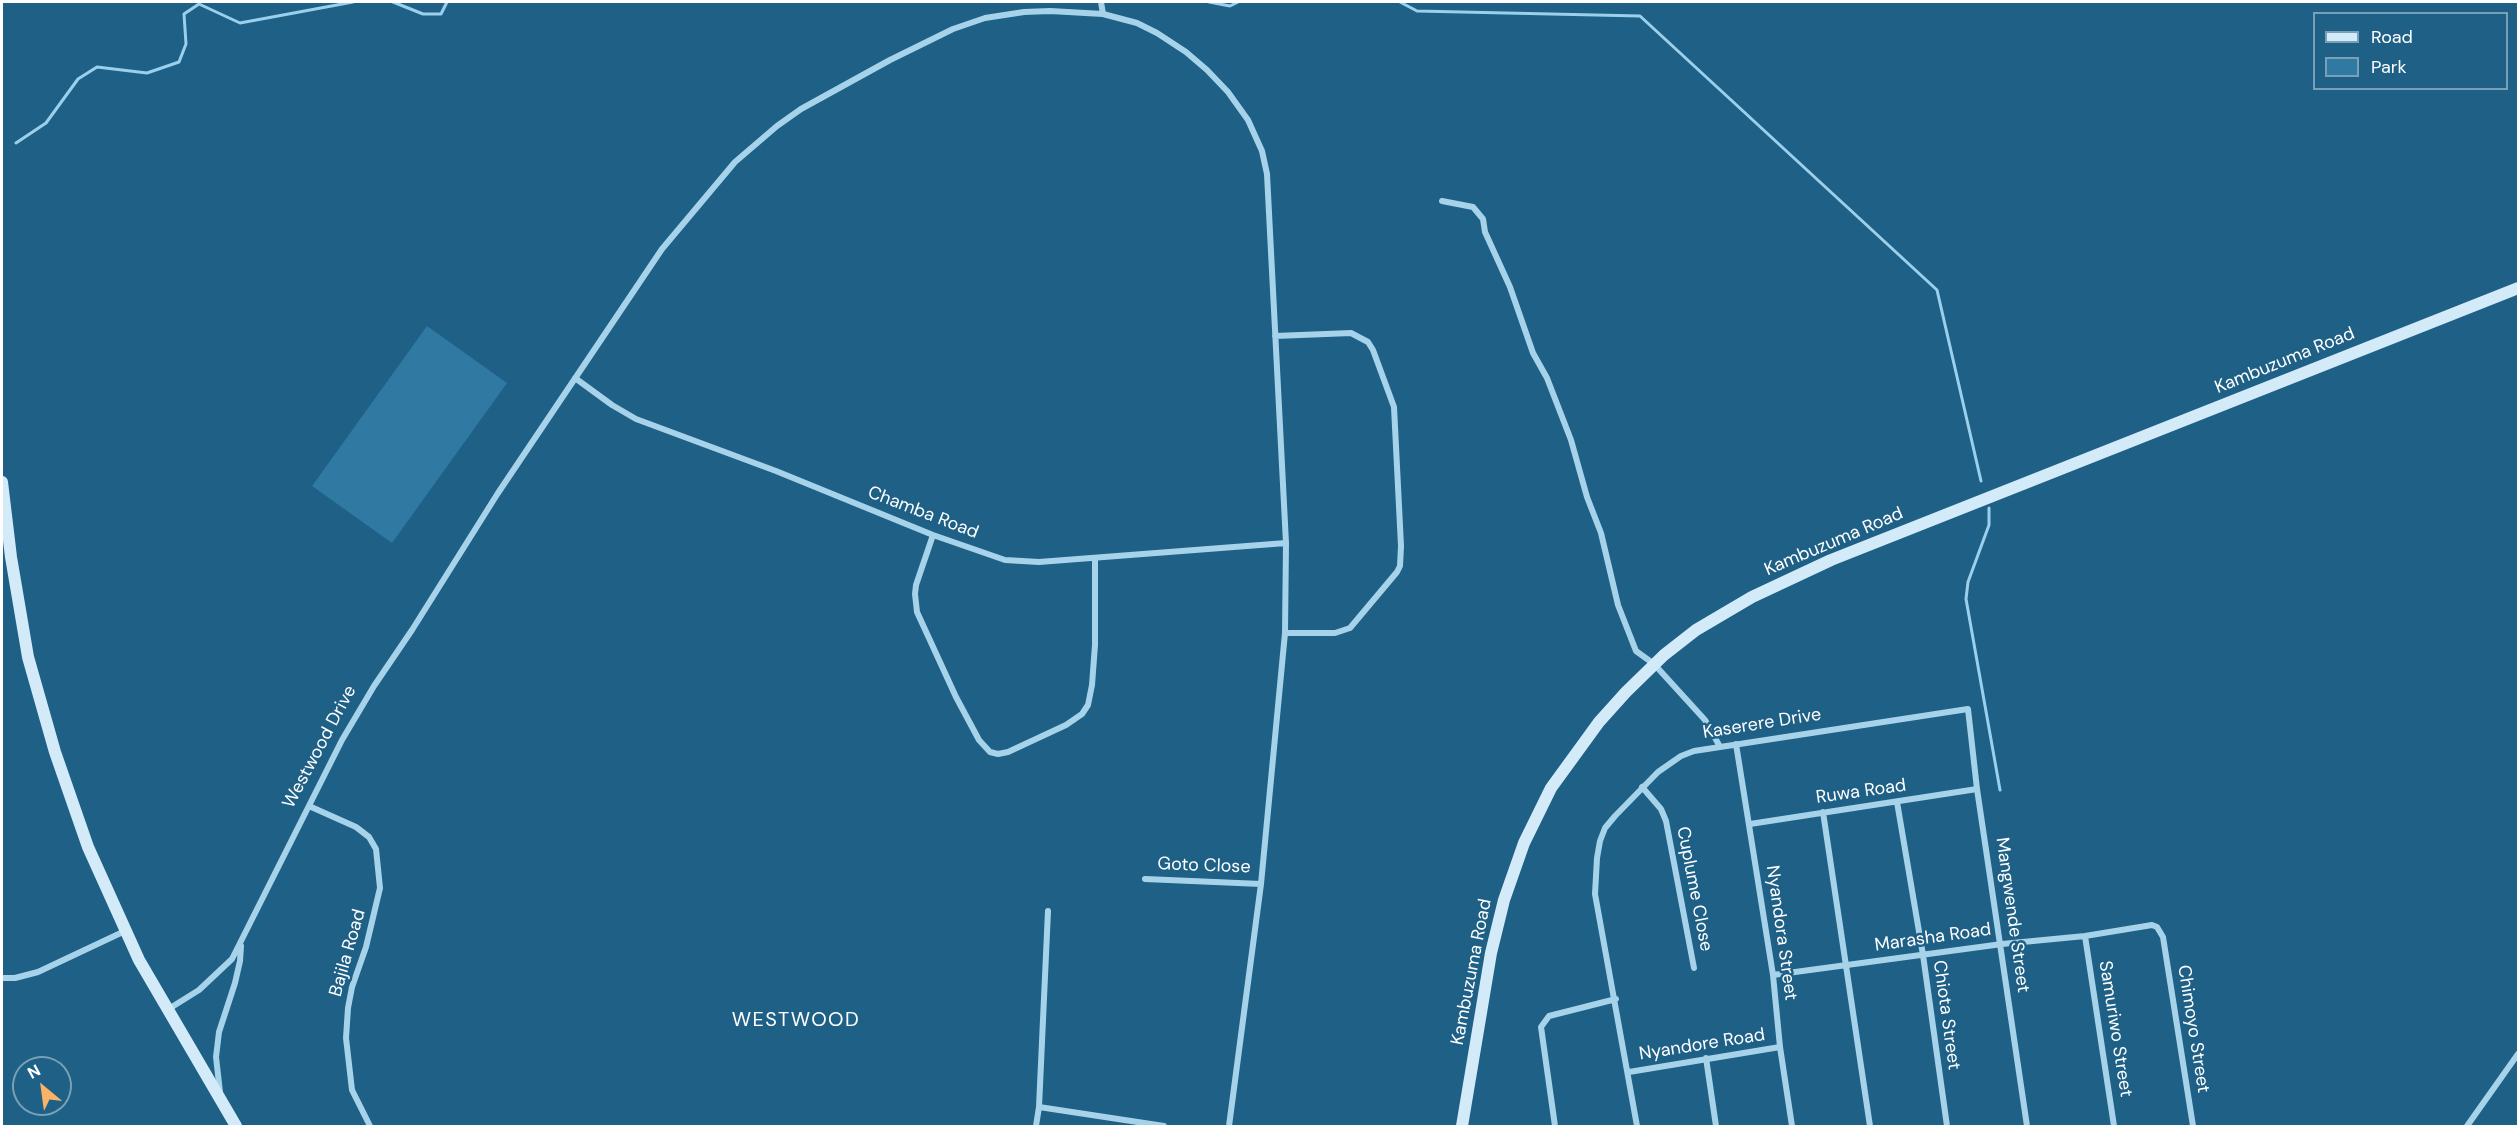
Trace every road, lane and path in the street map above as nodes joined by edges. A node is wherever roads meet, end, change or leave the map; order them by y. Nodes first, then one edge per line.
1 (1101, 2) edge
2 (1103, 14) junction
3 (1442, 201) dead end
4 (2518, 288) edge
5 (1275, 336) junction
6 (575, 378) junction
7 (2, 482) edge
8 (933, 535) junction
9 (1286, 543) junction
10 (1095, 558) junction
11 (1285, 633) junction
12 (1654, 664) junction
13 (1968, 708) joint
14 (1736, 744) junction
15 (1719, 745) junction
16 (1642, 787) junction
17 (1977, 789) junction
18 (1897, 802) junction
19 (309, 806) junction
20 (1823, 812) junction
21 (1749, 824) junction
22 (1145, 879) dead end
23 (1261, 884) junction
24 (1048, 911) dead end
25 (125, 932) junction
26 (2085, 936) junction
27 (2163, 937) joint
28 (241, 943) junction
29 (2002, 944) junction
30 (1923, 955) junction
31 (1846, 966) junction
32 (1694, 968) dead end
33 (1773, 975) junction
34 (2, 978) edge
35 (1616, 999) junction
36 (167, 1010) junction
37 (1780, 1047) junction
38 (2518, 1054) edge
39 (1706, 1058) junction
40 (1629, 1072) junction
41 (221, 1101) junction
42 (1039, 1107) junction
43 (236, 1126) edge
44 (370, 1126) edge
45 (1036, 1126) edge
46 (1164, 1126) edge
47 (1229, 1126) edge
48 (1462, 1126) edge
49 (1555, 1126) edge
50 (1636, 1126) edge
51 (1716, 1126) edge
52 (1792, 1126) edge
53 (1870, 1126) edge
54 (1947, 1126) edge
55 (2027, 1126) edge
56 (2114, 1126) edge
57 (2193, 1126) edge
58 (2467, 1126) edge

1 - 2 street
2 - 5 street, Westwood Drive
2 - 6 street, Westwood Drive
3 - 12 street
4 - 12 main road, Kambuzuma Road
5 - 9 street, Westwood Drive
5 - 11 street
6 - 8 street, Chamba Road
6 - 19 street, Westwood Drive
7 - 25 main road
8 - 10 street, Chamba Road
8 - 10 street
9 - 10 street, Chamba Road
9 - 11 street, Westwood Drive
11 - 23 street, Westwood Drive
12 - 15 street
12 - 48 main road, Kambuzuma Road
13 - 14 street, Kaserere Drive
13 - 17 street, Mangwende Street
14 - 15 street, Kaserere Drive
14 - 21 street, Nyandora Street
15 - 16 street, Kaserere Drive
16 - 32 street, Cuplume Close
16 - 35 street, Kaserere Drive
17 - 18 street, Ruwa Road
17 - 29 street, Mangwende Street
18 - 20 street, Ruwa Road
18 - 30 street, Chiota Street
19 - 28 street, Westwood Drive
19 - 44 street, Bajila Road
20 - 21 street, Ruwa Road
20 - 31 street
21 - 33 street, Nyandora Street
22 - 23 street, Goto Close
23 - 47 street, Westwood Drive
24 - 42 street
25 - 34 street
25 - 36 main road
26 - 27 street, Marasha Road
26 - 29 street, Marasha Road
26 - 56 street, Samuriwo Street
27 - 57 street, Chimoyo Street
28 - 36 street, Westwood Drive
28 - 41 street
29 - 30 street, Marasha Road
29 - 55 street, Mangwende Street
30 - 31 street, Marasha Road
30 - 54 street, Chiota Street
31 - 33 street, Marasha Road
31 - 53 street
33 - 37 street, Nyandora Street
35 - 40 street, Kaserere Drive
35 - 49 street
36 - 41 main road
37 - 39 street, Nyandore Road
37 - 52 street, Nyandora Street
38 - 58 street
39 - 40 street, Nyandore Road
39 - 51 street
40 - 50 street, Kaserere Drive
41 - 43 main road
42 - 45 street
42 - 46 street

